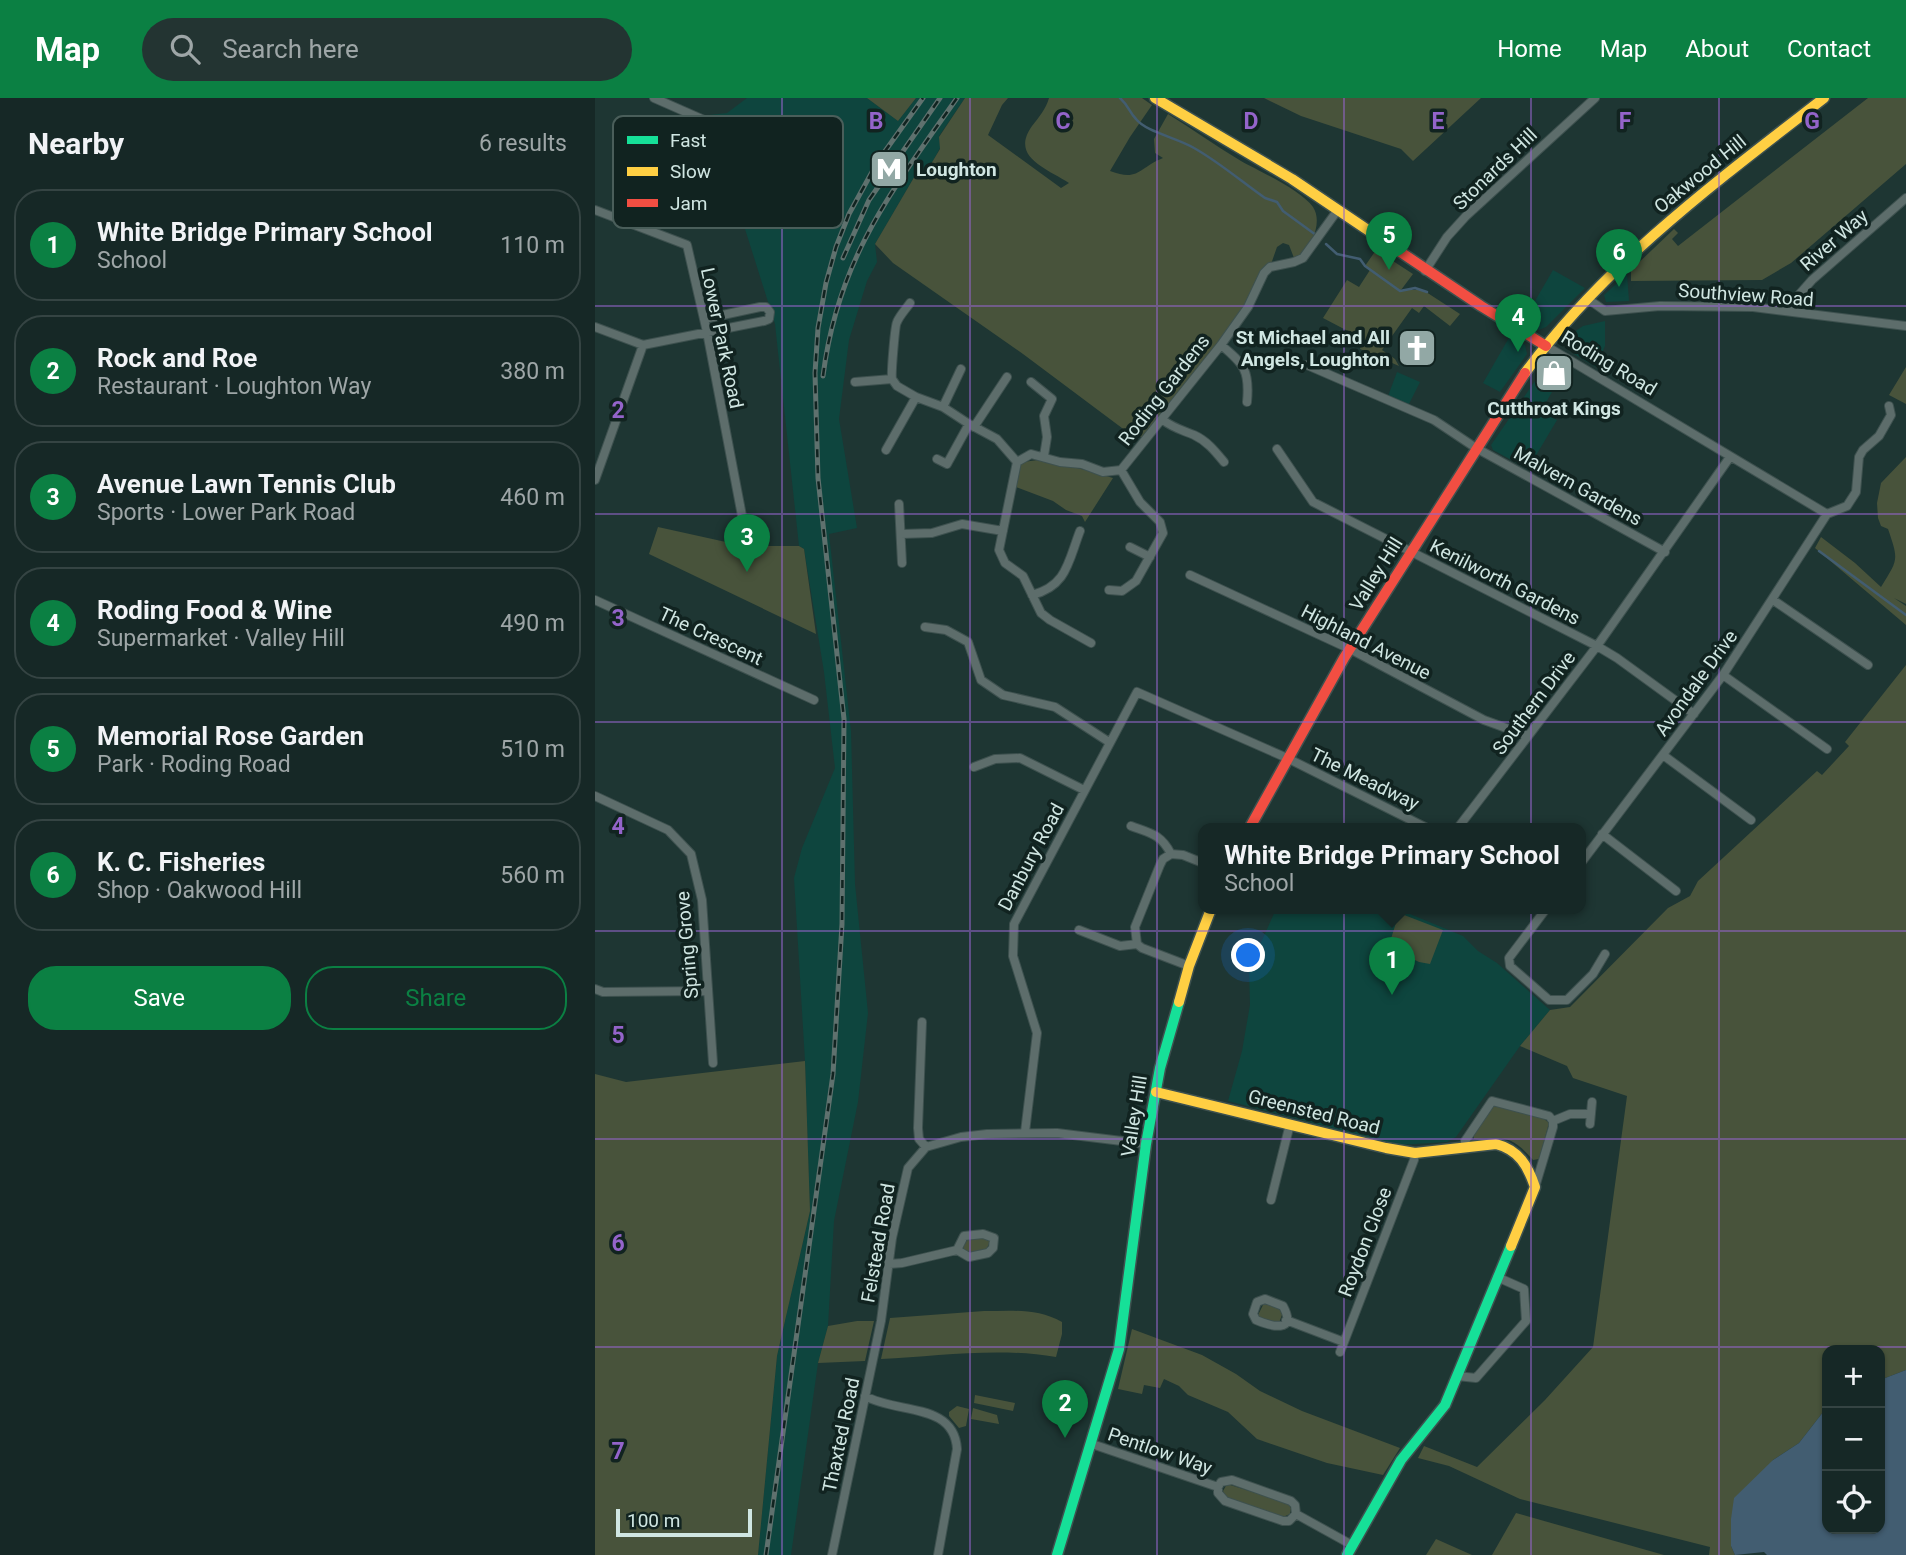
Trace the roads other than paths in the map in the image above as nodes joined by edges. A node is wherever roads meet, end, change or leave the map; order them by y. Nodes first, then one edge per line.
1 (654, 98) edge
2 (1155, 98) edge
3 (1595, 98) edge
4 (1820, 99) edge
5 (695, 116) edge
6 (1906, 198) edge
7 (595, 210) edge
8 (1338, 211) junction
9 (613, 217) edge
10 (642, 228) edge
11 (1425, 271) junction
12 (1588, 299) junction
13 (910, 303) dead end
14 (1793, 312) junction
15 (704, 319) junction
16 (1906, 326) edge
17 (595, 327) edge
18 (707, 332) junction
19 (643, 345) junction
20 (1221, 345) junction
21 (1546, 346) junction
22 (1307, 365) dead end
23 (961, 369) dead end
24 (1007, 377) dead end
25 (892, 379) junction
26 (855, 382) dead end
27 (1031, 382) dead end
28 (916, 397) junction
29 (1247, 402) dead end
30 (1889, 406) dead end
31 (943, 407) junction
32 (1163, 420) junction
33 (972, 426) junction
34 (1476, 448) junction
35 (1277, 449) dead end
36 (886, 450) dead end
37 (1044, 456) junction
38 (1730, 457) junction
39 (937, 459) dead end
40 (1017, 462) junction
41 (1224, 462) dead end
42 (1121, 470) junction
43 (595, 480) edge
44 (899, 504) dead end
45 (1827, 514) junction
46 (1003, 531) junction
47 (1080, 531) dead end
48 (748, 533) dead end
49 (901, 534) junction
50 (1130, 547) dead end
51 (1410, 551) junction
52 (1665, 552) junction
53 (1150, 557) junction
54 (902, 564) dead end
55 (1190, 576) dead end
56 (1109, 590) dead end
57 (1032, 595) junction
58 (595, 600) edge
59 (1773, 600) junction
60 (925, 627) dead end
61 (1080, 637) junction
62 (1091, 643) dead end
63 (1597, 646) junction
64 (1076, 647) dead end
65 (1350, 649) junction
66 (1868, 665) dead end
67 (1723, 675) junction
68 (1137, 692) joint
69 (814, 700) dead end
70 (1694, 714) junction
71 (1528, 736) junction
72 (1109, 742) junction
73 (1827, 749) dead end
74 (1663, 755) junction
75 (1287, 758) junction
76 (974, 767) dead end
77 (1084, 790) junction
78 (595, 796) edge
79 (1751, 820) dead end
80 (1252, 823) edge
81 (1417, 823) edge
82 (1462, 823) edge
83 (1131, 826) dead end
84 (1602, 834) junction
85 (1171, 854) junction
86 (1586, 856) edge
87 (1198, 861) edge
88 (1676, 891) dead end
89 (1209, 914) edge
90 (1542, 914) edge
91 (1079, 930) dead end
92 (1137, 944) junction
93 (1605, 954) dead end
94 (1189, 966) junction
95 (595, 989) edge
96 (708, 992) junction
97 (922, 1022) dead end
98 (713, 1063) dead end
99 (1156, 1092) junction
100 (1593, 1102) dead end
101 (1591, 1114) junction
102 (1553, 1121) junction
103 (1590, 1124) dead end
104 (1290, 1125) junction
105 (1025, 1132) junction
106 (1146, 1144) junction
107 (926, 1147) junction
108 (1465, 1147) junction
109 (1415, 1153) junction
110 (1535, 1187) junction
111 (1271, 1199) dead end
112 (957, 1250) dead end
113 (889, 1264) junction
114 (1497, 1277) junction
115 (1286, 1320) dead end
116 (881, 1321) joint
117 (1343, 1342) junction
118 (1340, 1352) dead end
119 (1457, 1376) junction
120 (865, 1396) junction
121 (1092, 1444) junction
122 (1218, 1488) junction
123 (1296, 1514) junction
124 (1349, 1550) edge
125 (832, 1555) edge
126 (938, 1555) edge
127 (1057, 1555) edge

1 - 5 street
2 - 8 street, Roding Road
3 - 11 street, Stonards Hill
4 - 12 street, Oakwood Hill
6 - 14 street, River Way
7 - 9 street, Lower Park Road
8 - 11 street, Roding Road
8 - 20 street, Roding Gardens
10 - 15 street, Lower Park Road
11 - 21 street, Roding Road
12 - 14 street, Southview Road
12 - 21 street, Oakwood Hill
13 - 25 street
14 - 16 street, Southview Road
15 - 18 street, Lower Park Road
15 - 18 street
17 - 19 street
18 - 19 street
18 - 48 street, Lower Park Road
19 - 43 street
20 - 29 street
20 - 32 street, Roding Gardens
21 - 34 street, Valley Hill
21 - 38 street, Roding Road
22 - 34 street, Malvern Gardens
23 - 31 street
24 - 33 street
25 - 26 street
25 - 28 street
27 - 37 street
28 - 31 street
28 - 36 street
30 - 45 street
31 - 33 street
32 - 41 street
32 - 42 street, Roding Gardens
33 - 39 street
33 - 40 street
34 - 51 street, Valley Hill
34 - 52 street, Malvern Gardens
35 - 51 street, Kenilworth Gardens
37 - 40 street, Roding Gardens
37 - 42 street, Roding Gardens
38 - 45 street, Roding Road
38 - 52 street, Southern Drive
40 - 46 street
42 - 53 street
44 - 49 street
45 - 59 street, Avondale Drive
46 - 49 street
46 - 57 street
47 - 57 street
49 - 54 street
50 - 53 street
51 - 63 street, Kenilworth Gardens
51 - 65 street, Valley Hill
52 - 63 street, Southern Drive
53 - 56 street
55 - 65 street, Highland Avenue
57 - 61 street
58 - 69 street, The Crescent
59 - 66 street
59 - 67 street, Avondale Drive
60 - 72 street
61 - 62 street
61 - 64 street
63 - 70 street, Kenilworth Gardens
63 - 71 street, Southern Drive
65 - 71 street, Highland Avenue
65 - 75 street, Valley Hill
67 - 70 street, Avondale Drive
67 - 73 street
68 - 72 street, Danbury Road
68 - 75 street, The Meadway
70 - 74 street, Avondale Drive
71 - 82 street, Southern Drive
72 - 77 street, Danbury Road
74 - 79 street
74 - 84 street, Avondale Drive
75 - 80 street, Valley Hill
75 - 81 street, The Meadway
76 - 77 street
77 - 105 street, Danbury Road
78 - 96 street, Spring Grove
83 - 85 street
84 - 86 street, Avondale Drive
84 - 88 street
85 - 87 street
85 - 92 street
89 - 94 street, Valley Hill
90 - 93 street
91 - 92 street
92 - 94 street
94 - 99 street, Valley Hill
95 - 96 street
96 - 98 street, Spring Grove
97 - 107 street
99 - 104 street, Greensted Road
99 - 106 street, Valley Hill
100 - 101 street
101 - 102 street
101 - 103 street
102 - 108 street
102 - 110 street
104 - 109 street, Greensted Road
104 - 111 street
105 - 106 street
105 - 107 street
106 - 121 street, Valley Hill
107 - 113 street, Felstead Road
108 - 109 street, Greensted Road
108 - 110 street, Greensted Road
109 - 117 street, Roydon Close
110 - 114 street
112 - 113 street
113 - 116 street, Felstead Road
114 - 119 street
114 - 119 street
115 - 117 street
116 - 120 street, Thaxted Road
117 - 118 street, Roydon Close
119 - 124 street
120 - 125 street, Thaxted Road
120 - 126 street
121 - 122 street, Pentlow Way
121 - 127 street, Valley Hill
122 - 123 street, Pentlow Way
122 - 123 street, Pentlow Way
123 - 124 street, Pentlow Way

